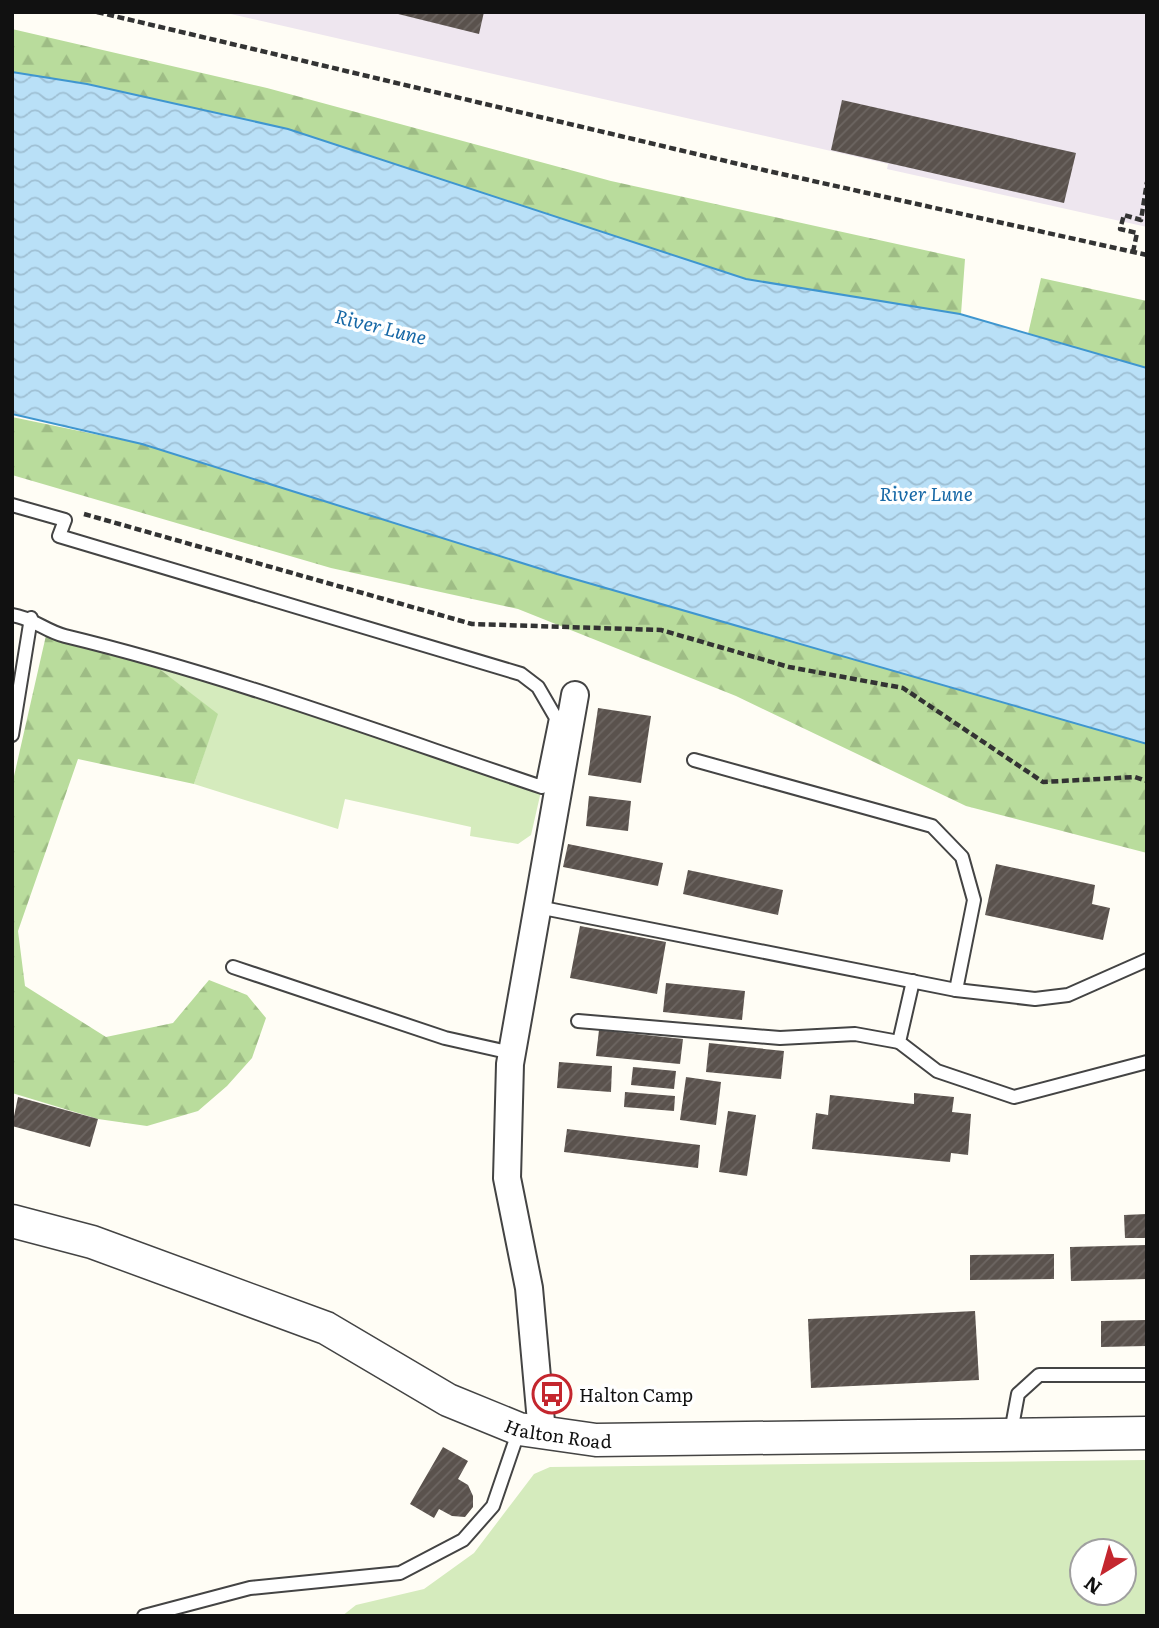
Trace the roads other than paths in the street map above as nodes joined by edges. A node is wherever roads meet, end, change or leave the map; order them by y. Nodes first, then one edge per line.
1 (12, 505) edge
2 (12, 615) edge
3 (31, 618) junction
4 (575, 695) dead end
5 (12, 735) edge
6 (694, 760) dead end
7 (538, 907) junction
8 (1147, 960) edge
9 (233, 967) dead end
10 (913, 981) junction
11 (956, 990) junction
12 (578, 1021) dead end
13 (899, 1042) junction
14 (512, 1054) junction
15 (1147, 1062) edge
16 (12, 1221) edge
17 (1147, 1376) edge
18 (531, 1431) junction
19 (1011, 1432) junction
20 (1147, 1433) edge
21 (144, 1616) edge

1 - 3 lane
2 - 3 lane
3 - 5 lane
4 - 7 street
6 - 11 lane
7 - 10 lane
7 - 14 street
8 - 11 lane
9 - 14 lane
10 - 11 lane
10 - 13 lane
12 - 13 lane
13 - 15 lane
14 - 18 street
16 - 18 street, Halton Road
17 - 19 lane
18 - 19 street, Halton Road
18 - 21 lane
19 - 20 street, Halton Road

